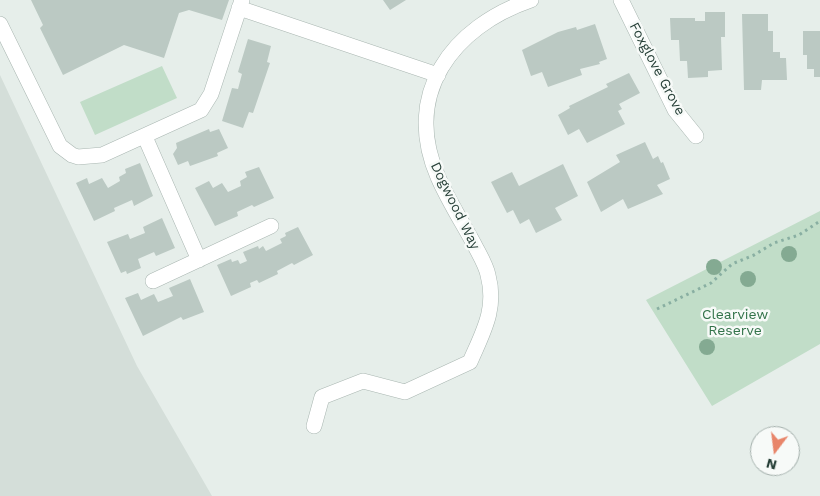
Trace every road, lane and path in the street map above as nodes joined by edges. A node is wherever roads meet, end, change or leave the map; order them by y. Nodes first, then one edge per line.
1 (531, 0) edge
2 (621, 0) edge
3 (240, 4) edge
4 (0, 24) edge
5 (438, 75) junction
6 (696, 136) dead end
7 (144, 137) junction
8 (820, 221) edge
9 (271, 226) dead end
10 (199, 260) junction
11 (153, 282) dead end
12 (657, 309) dead end
13 (314, 426) dead end

1 - 5 street, Dogwood Way
2 - 6 street, Foxglove Grove
3 - 5 street
3 - 7 street
4 - 7 street
5 - 13 street, Dogwood Way
7 - 10 street
8 - 12 path
9 - 10 street
10 - 11 street

